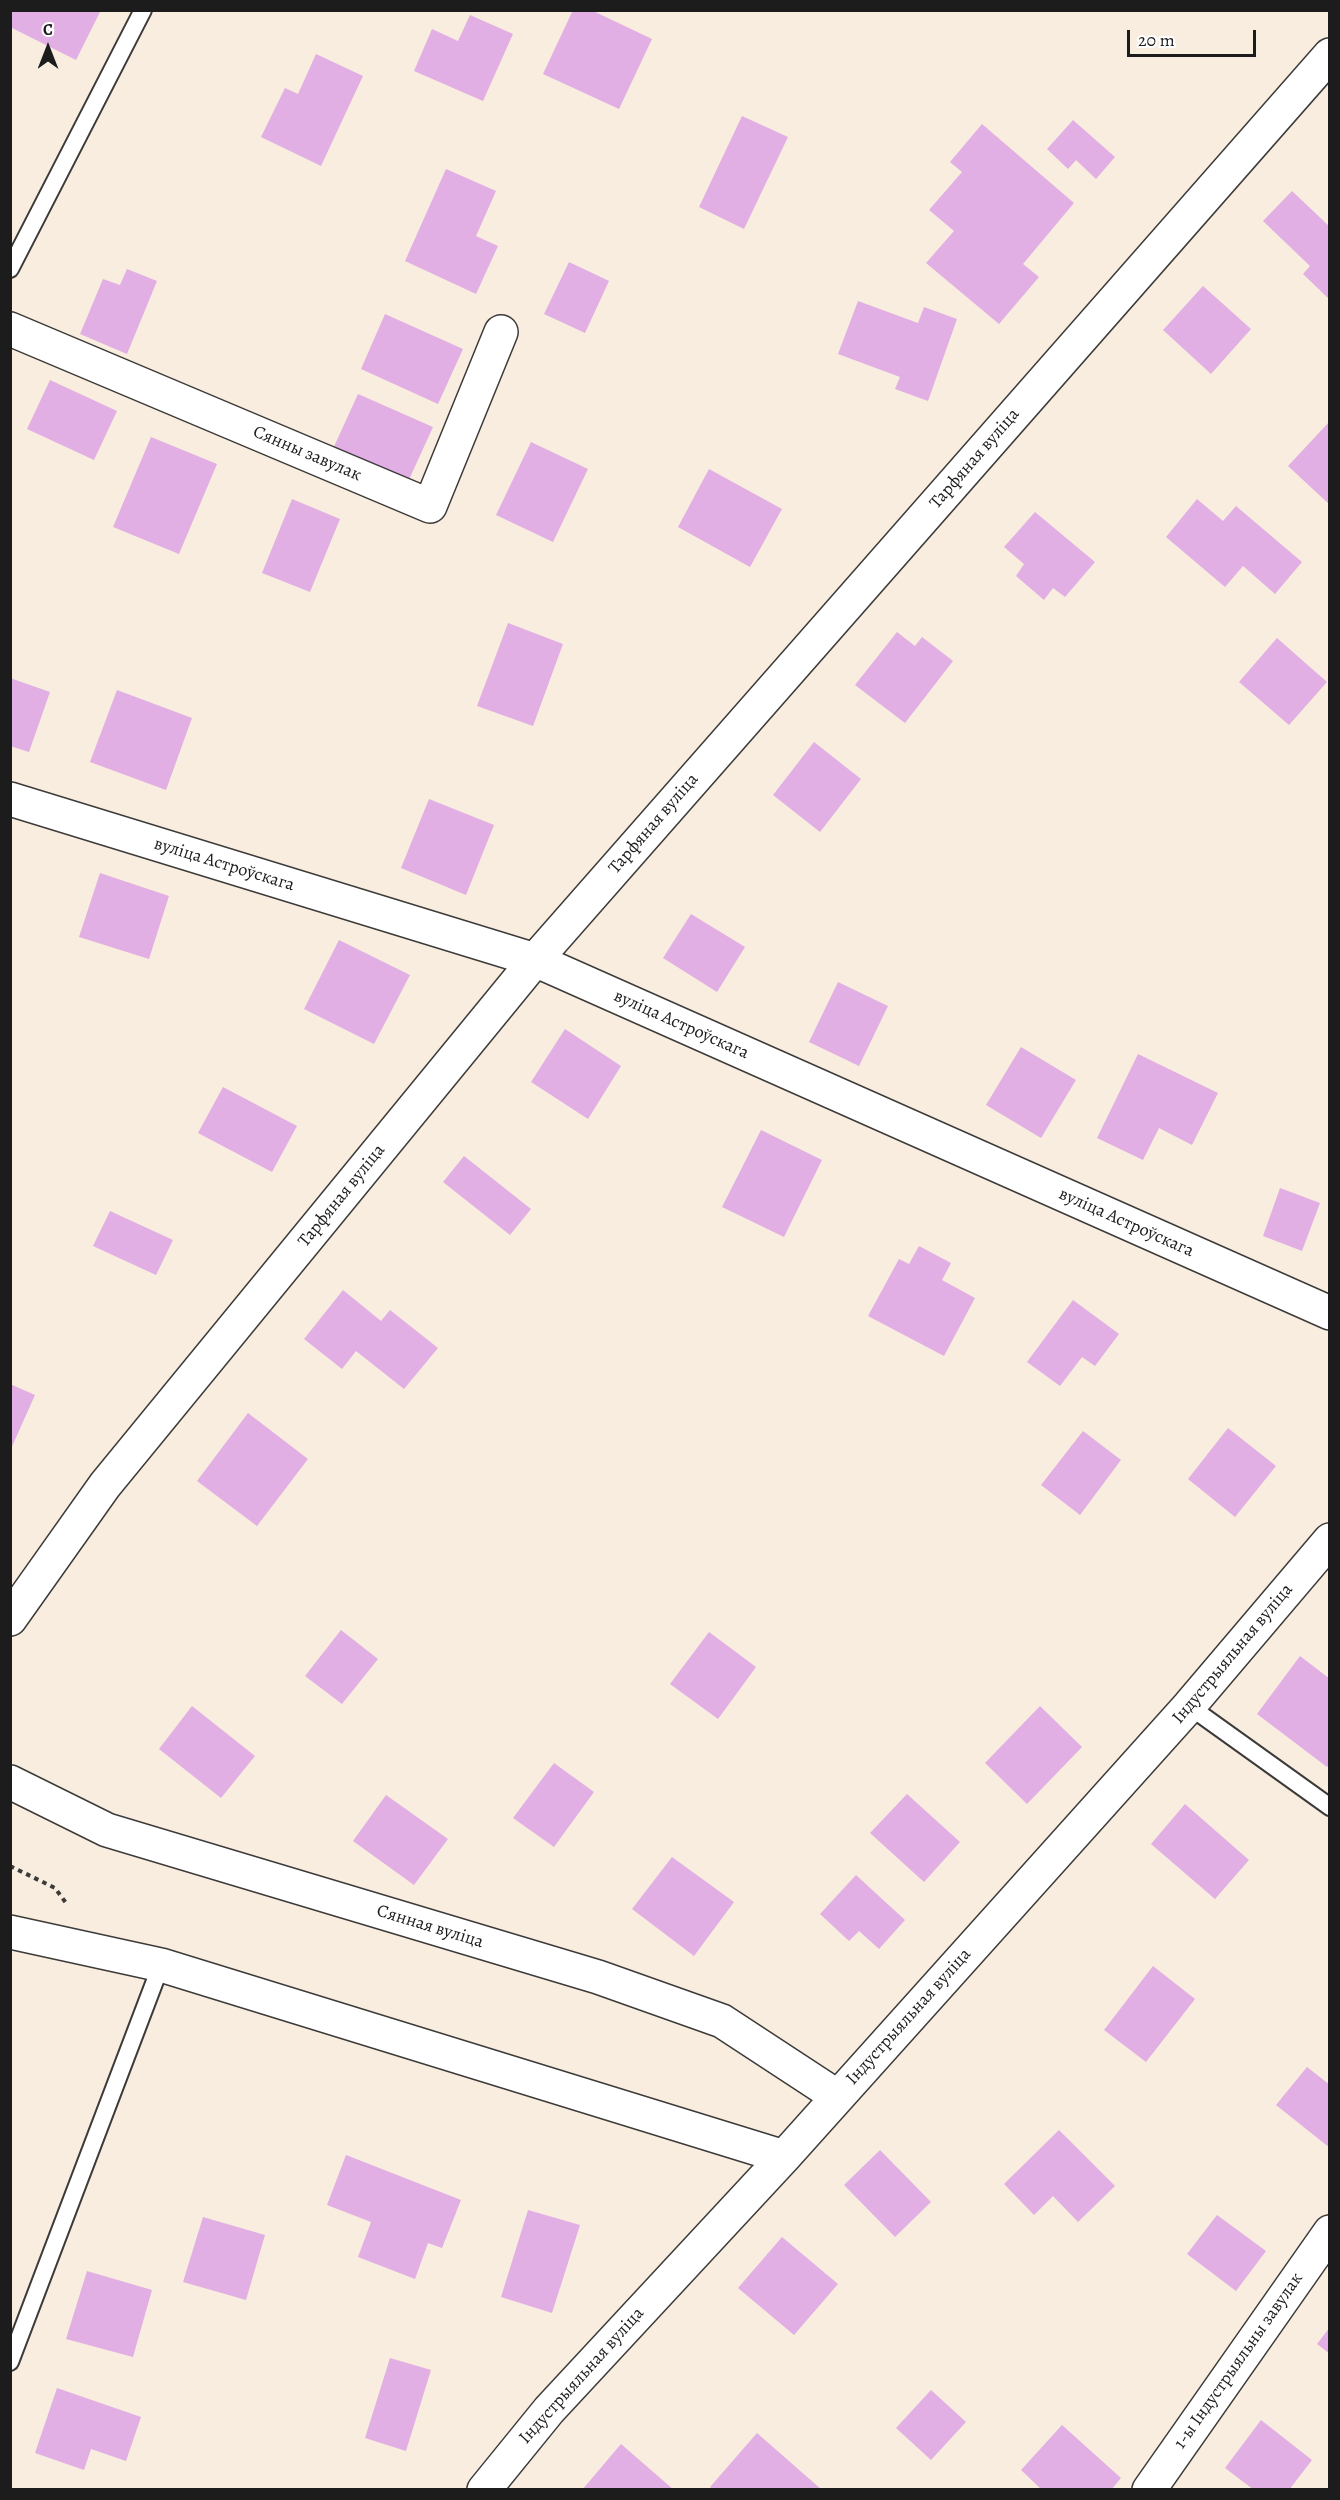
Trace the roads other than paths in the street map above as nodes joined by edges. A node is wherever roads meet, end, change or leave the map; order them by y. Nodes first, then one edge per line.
1 (143, 10) edge
2 (1329, 55) edge
3 (10, 269) edge
4 (10, 329) edge
5 (501, 332) dead end
6 (10, 799) edge
7 (535, 960) junction
8 (1329, 1313) edge
9 (1329, 1540) edge
10 (10, 1619) edge
11 (1189, 1707) junction
12 (10, 1782) edge
13 (1329, 1807) edge
14 (10, 1932) edge
15 (161, 1965) junction
16 (838, 2097) junction
17 (784, 2157) junction
18 (1329, 2232) edge
19 (10, 2362) edge
20 (484, 2490) edge
21 (1149, 2490) edge

1 - 3 lane
2 - 7 street, Тарфяная вуліца
4 - 5 street, Сянны завулак
6 - 7 street, вуліца Астроўскага
7 - 8 street, вуліца Астроўскага
7 - 10 street, Тарфяная вуліца
9 - 11 street, Індустрыяльная вуліца
11 - 13 lane
11 - 16 street, Індустрыяльная вуліца
12 - 16 street, Сянная вуліца
14 - 15 street
15 - 17 street
15 - 19 lane
16 - 17 street, Індустрыяльная вуліца
17 - 20 street, Індустрыяльная вуліца
18 - 21 street, 1-ы Індустрыяльны завулак

